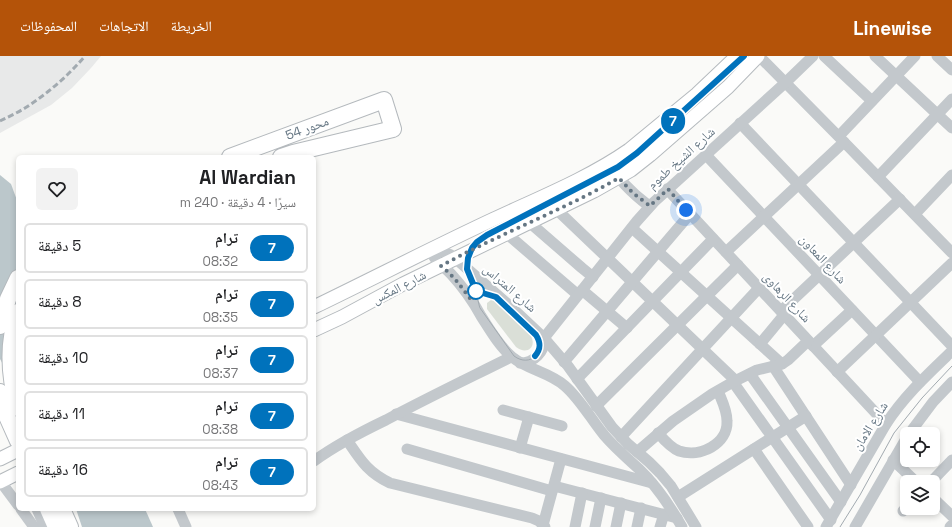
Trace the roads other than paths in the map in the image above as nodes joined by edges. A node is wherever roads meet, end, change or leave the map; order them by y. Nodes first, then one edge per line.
1 (737, 56) edge
2 (758, 56) edge
3 (813, 56) edge
4 (824, 56) edge
5 (875, 56) edge
6 (915, 56) edge
7 (937, 56) edge
8 (952, 70) edge
9 (896, 76) junction
10 (785, 83) junction
11 (952, 99) edge
12 (872, 101) junction
13 (937, 114) junction
14 (740, 123) junction
15 (952, 128) edge
16 (841, 139) junction
17 (706, 154) junction
18 (235, 155) edge
19 (287, 155) edge
20 (609, 163) junction
21 (952, 175) edge
22 (878, 177) junction
23 (619, 178) junction
24 (798, 184) junction
25 (668, 189) junction
26 (900, 199) junction
27 (650, 206) junction
28 (556, 209) junction
29 (690, 214) junction
30 (915, 214) junction
31 (764, 216) junction
32 (529, 222) junction
33 (632, 228) junction
34 (506, 233) junction
35 (713, 239) junction
36 (854, 243) junction
37 (430, 250) junction
38 (658, 251) junction
39 (726, 252) junction
40 (952, 253) edge
41 (456, 258) junction
42 (607, 258) junction
43 (952, 263) edge
44 (738, 265) junction
45 (441, 266) junction
46 (680, 272) junction
47 (819, 275) junction
48 (593, 276) junction
49 (16, 282) edge
50 (632, 282) junction
51 (759, 288) junction
52 (580, 293) junction
53 (707, 296) junction
54 (332, 298) junction
55 (653, 301) junction
56 (910, 302) junction
57 (316, 306) edge
58 (852, 310) junction
59 (607, 311) junction
60 (782, 313) junction
61 (342, 317) junction
62 (731, 318) junction
63 (16, 320) edge
64 (678, 325) junction
65 (0, 326) edge
66 (627, 328) junction
67 (316, 329) edge
68 (876, 335) junction
69 (544, 338) junction
70 (811, 343) junction
71 (760, 344) junction
72 (952, 346) edge
73 (702, 349) junction
74 (952, 351) edge
75 (516, 360) junction
76 (564, 362) junction
77 (778, 365) junction
78 (837, 372) junction
79 (750, 374) junction
80 (577, 379) junction
81 (734, 381) junction
82 (920, 382) junction
83 (950, 387) edge
84 (718, 391) junction
85 (0, 392) edge
86 (16, 400) edge
87 (596, 406) junction
88 (503, 410) dead end
89 (396, 414) junction
90 (806, 416) junction
91 (529, 417) junction
92 (886, 424) junction
93 (562, 426) dead end
94 (914, 427) edge
95 (788, 428) junction
96 (658, 433) junction
97 (16, 437) edge
98 (621, 437) junction
99 (772, 438) junction
100 (347, 440) junction
101 (520, 448) junction
102 (900, 448) edge
103 (407, 449) dead end
104 (754, 449) junction
105 (16, 451) edge
106 (637, 452) junction
107 (0, 459) edge
108 (561, 459) junction
109 (316, 460) edge
110 (893, 460) junction
111 (952, 460) edge
112 (16, 474) edge
113 (909, 475) edge
114 (938, 475) edge
115 (1, 482) edge
116 (652, 483) junction
117 (851, 485) junction
118 (553, 488) junction
119 (582, 493) junction
120 (678, 497) junction
121 (601, 498) junction
122 (16, 502) edge
123 (841, 502) junction
124 (621, 503) junction
125 (940, 505) edge
126 (641, 508) junction
127 (22, 511) edge
128 (38, 511) edge
129 (49, 511) edge
130 (63, 511) edge
131 (179, 511) edge
132 (664, 514) junction
133 (952, 516) edge
134 (680, 522) edge
135 (828, 523) edge
136 (544, 526) edge
137 (34, 527) edge
138 (45, 527) edge
139 (56, 527) edge
140 (70, 527) edge
141 (186, 527) edge
142 (574, 527) edge
143 (595, 527) edge
144 (616, 527) edge
145 (637, 527) edge
146 (660, 527) edge
147 (696, 527) edge
148 (808, 527) edge
149 (855, 527) edge

1 - 20 main road, شارع المكس
2 - 10 street
2 - 23 main road, شارع المكس
3 - 10 street, شارع الشيخ طموم
4 - 12 street
5 - 9 street
6 - 9 street
7 - 8 street
9 - 12 street
9 - 13 street
10 - 14 street, شارع الشيخ طموم
10 - 16 street
11 - 13 street
12 - 16 street
13 - 15 street
13 - 22 street
14 - 17 street, شارع الشيخ طموم
14 - 24 street
16 - 22 street
16 - 24 street
17 - 25 street, شارع الشيخ طموم
17 - 31 street, شارع المعاون
18 - 19 highway, محور 54
20 - 23 street
20 - 37 main road, شارع المكس
21 - 30 street
22 - 26 street
23 - 27 street
23 - 28 main road, شارع المكس
24 - 31 street
24 - 36 street
25 - 27 street, شارع الشيخ طموم
25 - 29 street, شارع الرهاوى
26 - 30 street
26 - 36 street
27 - 33 street, شارع الشيخ طموم
28 - 32 main road, شارع المكس
28 - 42 street
29 - 35 street, شارع الرهاوى
29 - 38 street
30 - 40 street
31 - 39 street
31 - 47 street, شارع المعاون
32 - 34 main road, شارع المكس
32 - 48 street
33 - 38 street
33 - 42 street, شارع الشيخ طموم
34 - 41 main road, شارع المكس
34 - 52 street
35 - 39 street, شارع الرهاوى
35 - 46 street
36 - 47 street
36 - 56 street
37 - 41 street, شارع المتراس
37 - 45 street
37 - 54 main road, شارع المكس
38 - 46 street
38 - 50 street
39 - 44 street, شارع الرهاوى
41 - 45 main road, شارع المكس
41 - 69 street, شارع المتراس
42 - 48 street, شارع الشيخ طموم
42 - 50 street
43 - 56 street
44 - 51 street, شارع الرهاوى
44 - 53 street
45 - 61 main road, شارع المكس
45 - 75 street
46 - 53 street
46 - 55 street
47 - 58 street, شارع المعاون
47 - 60 street
48 - 52 street, شارع الشيخ طموم
49 - 65 highway
50 - 55 street
50 - 59 street
51 - 60 street, شارع الرهاوى
51 - 62 street
52 - 59 street
52 - 69 street, شارع الشيخ طموم
53 - 62 street
53 - 64 street
54 - 57 main road, شارع المكس
54 - 61 main road
55 - 64 street
55 - 66 street
56 - 68 street
56 - 72 street
58 - 68 street, شارع المعاون
58 - 70 street
59 - 66 street
59 - 76 street
60 - 70 street, شارع الرهاوى
60 - 71 street
61 - 67 main road, شارع المكس
62 - 71 street
62 - 73 street
63 - 86 highway
64 - 73 street
64 - 87 street
66 - 80 street
68 - 78 street
68 - 82 street, شارع المعاون
69 - 75 street, شارع الشيخ طموم
69 - 76 street, شارع المتراس
70 - 77 street
70 - 78 street, شارع الرهاوى
71 - 77 street
73 - 81 street
73 - 98 street
74 - 82 street, شارع الامان
75 - 89 street
75 - 116 street
76 - 80 street, شارع المتراس
77 - 79 street
77 - 90 street
78 - 92 street, شارع الرهاوى
79 - 81 street
79 - 95 street
80 - 87 street, شارع المتراس
81 - 84 street
81 - 99 street
82 - 92 street, شارع الامان
83 - 94 street
84 - 96 street
84 - 96 street
85 - 97 highway
87 - 98 street, شارع المتراس
88 - 91 street
89 - 100 street
89 - 101 street
90 - 95 street
90 - 117 street
91 - 93 street
91 - 101 street
92 - 117 street, شارع الامان
95 - 99 street
95 - 123 street
96 - 106 street
98 - 106 street, شارع المتراس
99 - 104 street
99 - 135 street
100 - 109 street
100 - 136 street
101 - 108 street
102 - 110 street
103 - 118 street
104 - 120 street
104 - 148 street
105 - 107 main road
106 - 120 street, شارع المتراس
108 - 116 street
108 - 118 street
110 - 113 street
110 - 149 street
111 - 114 street
112 - 115 main road
115 - 122 street
116 - 134 street
117 - 123 street, شارع الامان
118 - 119 street
118 - 136 street
119 - 121 street
119 - 142 street
120 - 147 street, شارع المتراس
121 - 124 street
121 - 143 street
123 - 135 street, شارع الامان
124 - 126 street
124 - 144 street
125 - 133 street
126 - 132 street
126 - 145 street
127 - 137 street
128 - 138 street
129 - 139 highway
130 - 140 highway
131 - 141 street
132 - 134 street
132 - 146 street

